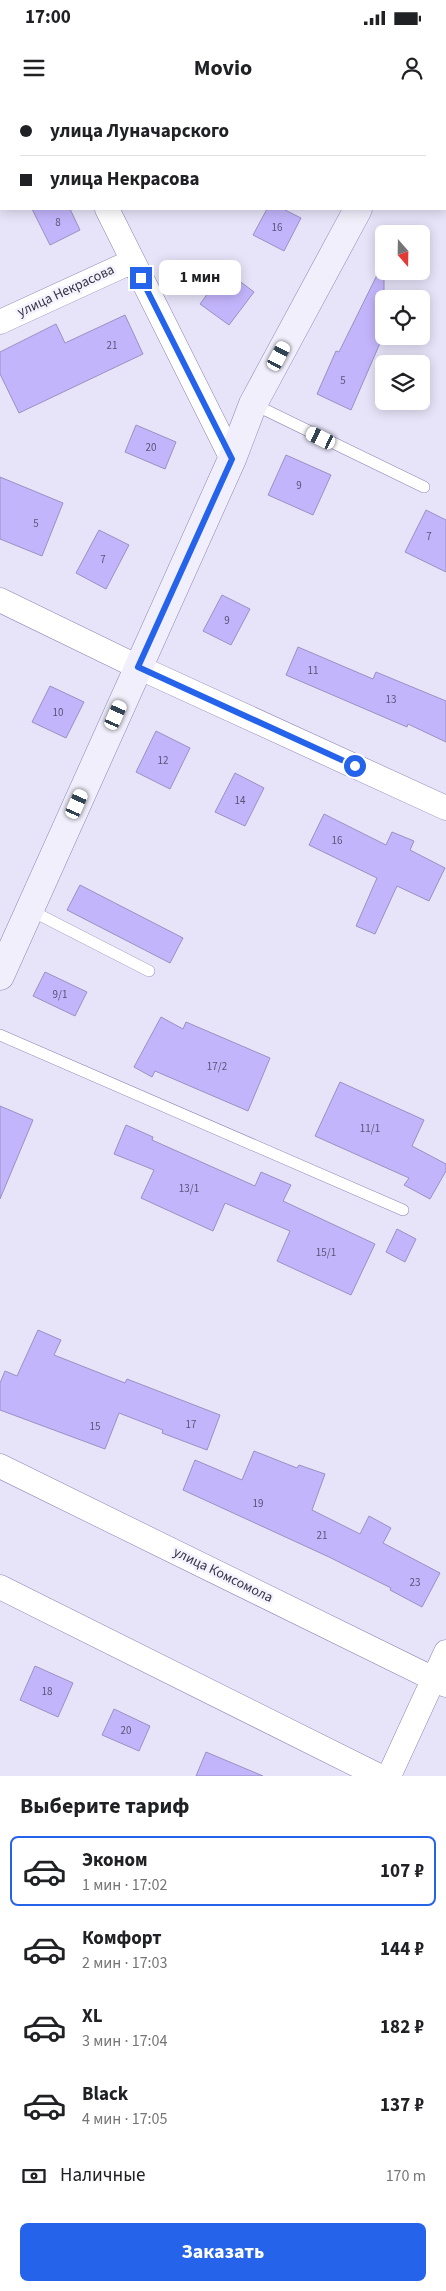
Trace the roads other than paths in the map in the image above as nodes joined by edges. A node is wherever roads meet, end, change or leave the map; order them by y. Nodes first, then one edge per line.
1 (108, 210) edge
2 (357, 210) edge
3 (133, 261) junction
4 (0, 322) edge
5 (253, 404) junction
6 (232, 459) junction
7 (424, 488) dead end
8 (0, 600) edge
9 (138, 667) junction
10 (446, 808) edge
11 (30, 910) junction
12 (149, 970) dead end
13 (0, 976) edge
14 (0, 1035) edge
15 (403, 1210) dead end
16 (0, 1466) edge
17 (0, 1587) edge
18 (446, 1652) edge
19 (440, 1682) edge
20 (379, 1776) edge
21 (389, 1776) edge

1 - 3 street, улица Некрасова
2 - 5 main road
3 - 4 street, улица Некрасова
3 - 6 street, улица Некрасова
5 - 6 main road
5 - 7 lane
6 - 9 main road
8 - 9 street
9 - 10 street
9 - 11 main road
11 - 12 lane
11 - 13 main road
14 - 15 lane
16 - 19 street, улица Комсомола
17 - 20 street
18 - 19 street
19 - 21 street

